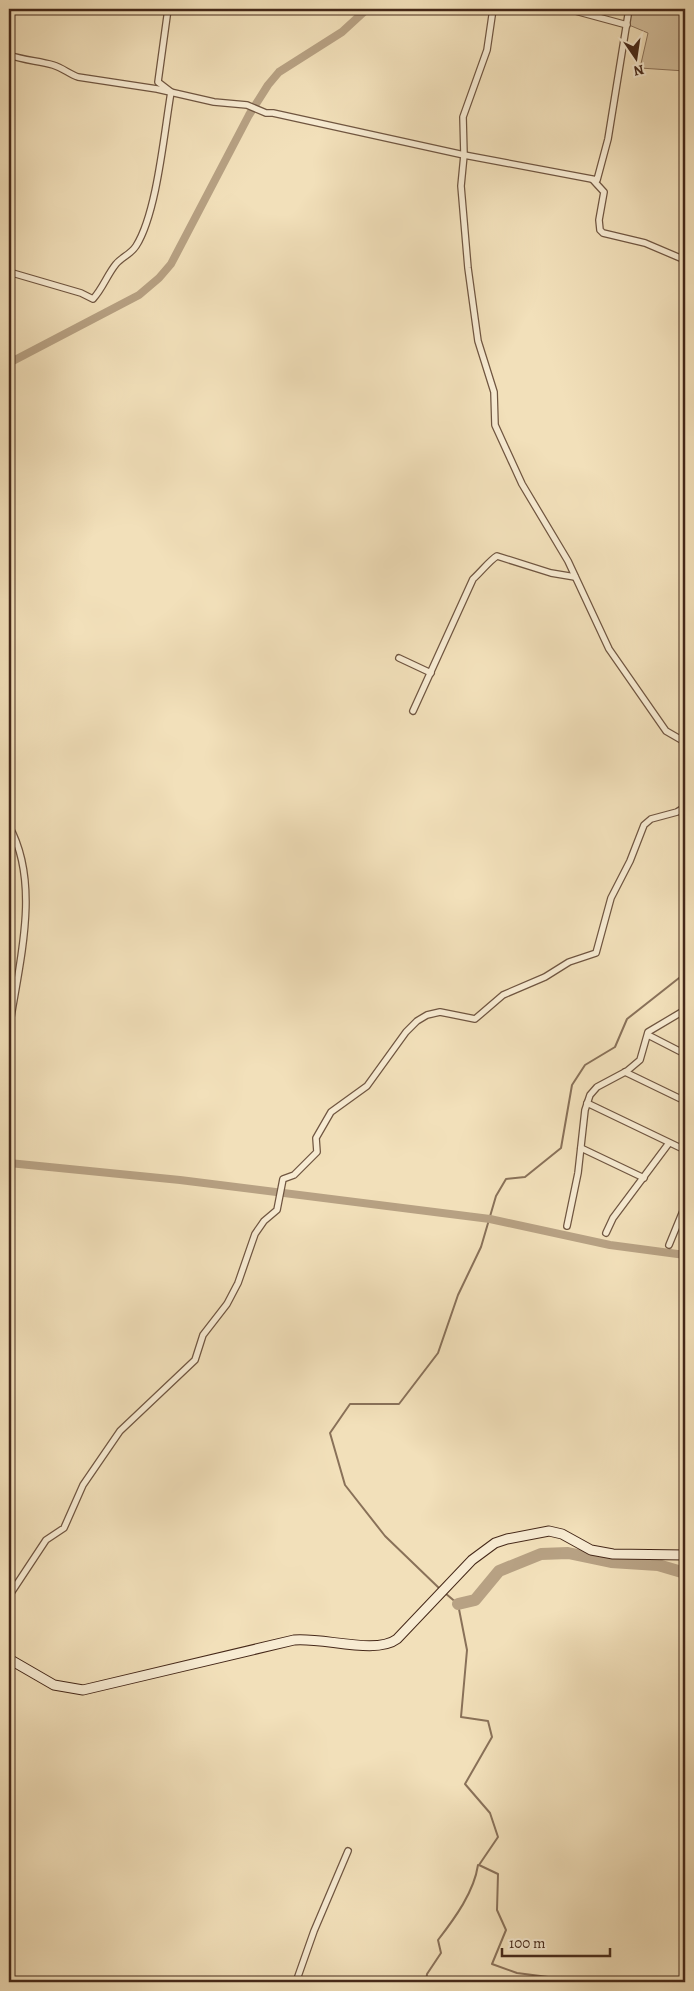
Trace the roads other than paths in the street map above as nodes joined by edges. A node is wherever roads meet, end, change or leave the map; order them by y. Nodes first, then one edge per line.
1 (168, 9) edge
2 (493, 9) edge
3 (568, 9) edge
4 (629, 9) edge
5 (626, 25) junction
6 (9, 55) edge
7 (171, 92) junction
8 (464, 155) junction
9 (593, 180) junction
10 (685, 260) edge
11 (9, 272) edge
12 (575, 578) junction
13 (399, 658) dead end
14 (430, 673) junction
15 (413, 711) dead end
16 (685, 742) edge
17 (685, 807) edge
18 (9, 826) edge
19 (685, 1010) edge
20 (9, 1030) edge
21 (648, 1035) junction
22 (685, 1054) edge
23 (625, 1072) junction
24 (685, 1101) edge
25 (587, 1103) junction
26 (669, 1143) junction
27 (582, 1148) junction
28 (685, 1150) edge
29 (644, 1178) junction
30 (685, 1206) edge
31 (567, 1226) dead end
32 (606, 1233) dead end
33 (669, 1244) dead end
34 (685, 1555) edge
35 (9, 1596) edge
36 (9, 1658) edge
37 (348, 1851) dead end
38 (9, 1979) edge
39 (20, 1982) edge
40 (296, 1982) edge

1 - 7 street
2 - 8 street
3 - 5 street
4 - 5 street
5 - 9 street
6 - 7 street
7 - 8 street
7 - 11 street
8 - 9 street
8 - 12 street
9 - 10 street
12 - 14 street
12 - 16 street
13 - 14 street
14 - 15 street
17 - 35 street
18 - 20 street
19 - 21 street
21 - 22 street
21 - 23 street
23 - 24 street
23 - 25 street
25 - 26 street
25 - 27 street
26 - 28 street
26 - 29 street
27 - 29 street
27 - 31 street
29 - 32 street
30 - 33 street
34 - 36 street
37 - 40 street
38 - 39 street

